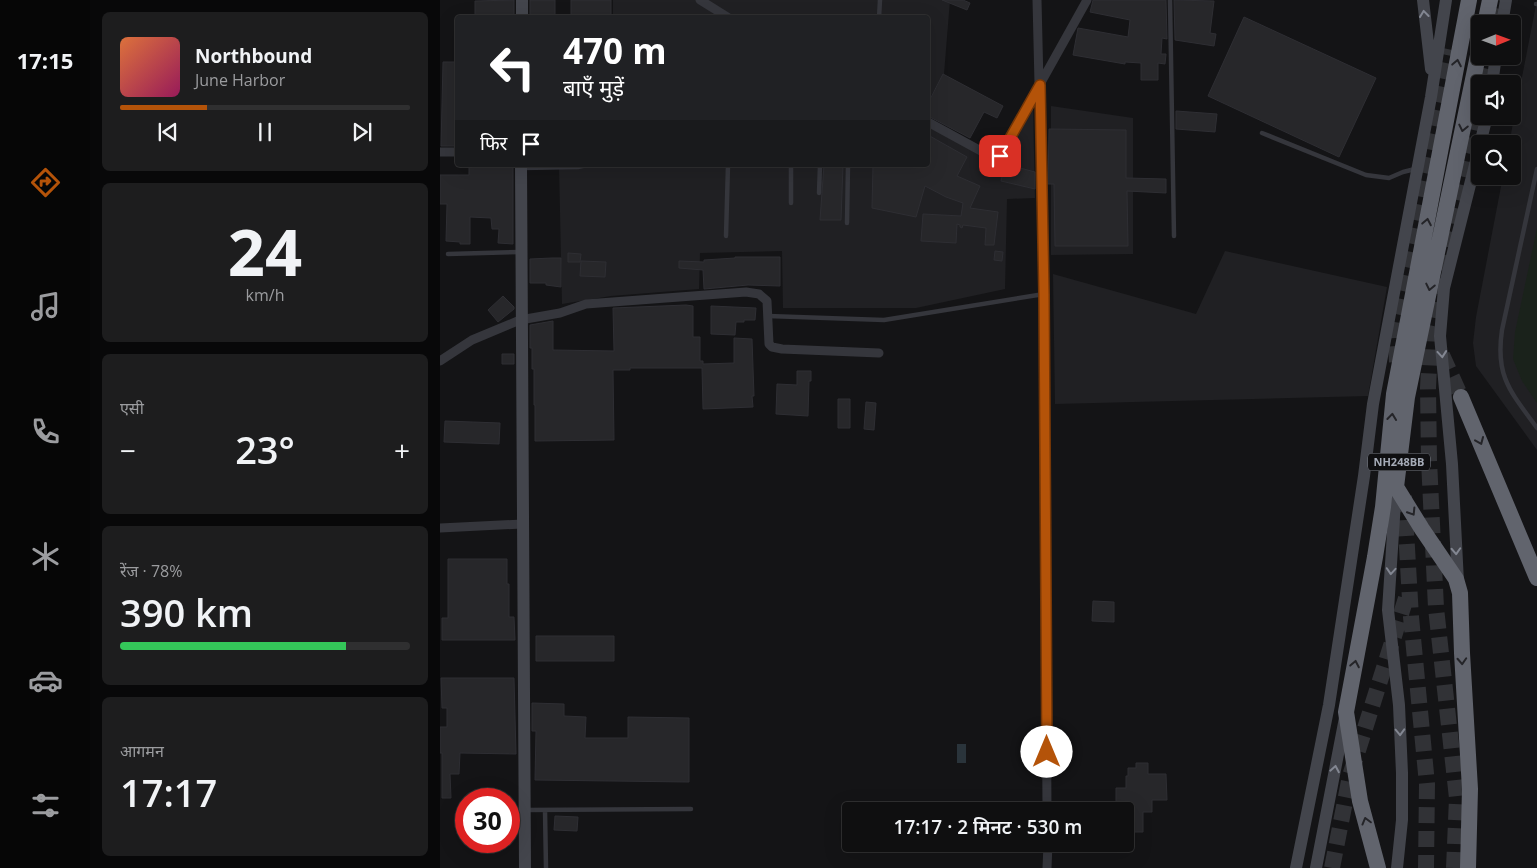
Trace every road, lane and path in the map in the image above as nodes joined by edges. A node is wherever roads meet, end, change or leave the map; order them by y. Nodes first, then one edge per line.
1 (522, 0) edge
2 (700, 0) edge
3 (880, 0) edge
4 (1036, 0) edge
5 (1087, 0) edge
6 (1170, 0) edge
7 (1423, 0) edge
8 (1446, 0) edge
9 (1469, 0) edge
10 (1490, 0) edge
11 (1506, 0) edge
12 (522, 15) edge
13 (724, 15) edge
14 (879, 15) edge
15 (1487, 15) edge
16 (1504, 15) edge
17 (1476, 65) edge
18 (1040, 85) junction
19 (1431, 97) junction
20 (930, 123) edge
21 (1262, 133) dead end
22 (440, 152) edge
23 (455, 152) edge
24 (521, 167) edge
25 (578, 167) edge
26 (728, 167) edge
27 (791, 167) edge
28 (820, 167) edge
29 (848, 167) edge
30 (1417, 169) junction
31 (1537, 169) edge
32 (1471, 180) edge
33 (819, 193) dead end
34 (791, 203) dead end
35 (847, 223) dead end
36 (726, 236) dead end
37 (1174, 236) dead end
38 (520, 252) junction
39 (448, 254) dead end
40 (1044, 294) junction
41 (768, 316) junction
42 (520, 320) junction
43 (879, 353) dead end
44 (440, 361) edge
45 (1461, 396) tunnel mouth
46 (1537, 428) edge
47 (1396, 487) junction
48 (522, 524) junction
49 (440, 528) edge
50 (1537, 578) edge
51 (1458, 587) junction
52 (1346, 712) junction
53 (1048, 802) edge
54 (691, 809) dead end
55 (524, 810) junction
56 (545, 810) junction
57 (1048, 852) edge
58 (1296, 867) edge
59 (1316, 867) edge
60 (525, 868) edge
61 (546, 868) edge
62 (1047, 868) edge
63 (1378, 868) edge
64 (1397, 868) edge
65 (1468, 868) edge

1 - 12 street
2 - 13 street
3 - 14 lane
4 - 18 street
5 - 18 street
6 - 37 lane
19 -> 7 street
8 - 19 street
52 -> 9 highway, NH248BB
10 - 15 highway
11 - 16 street
17 -> 47 highway, NH248BB
18 - 20 street
18 - 40 street
19 - 30 street
21 - 30 lane
22 - 23 street
24 - 25 lane
24 - 38 street
26 - 36 lane
27 - 34 lane
28 - 33 lane
29 - 35 lane
30 - 58 street
31 - 46 lane
32 -> 51 street
38 - 39 lane
38 - 42 street
40 - 41 lane
40 - 53 street
41 - 42 street
41 - 43 street
42 - 44 street
42 - 48 street
45 -> 50 highway
47 -> 51 highway, NH248BB
47 -> 64 street
48 - 49 street
48 - 55 street
51 -> 65 highway, NH248BB
59 -> 52 street
63 -> 52 highway
54 - 56 lane
55 - 56 lane
55 - 60 street
56 - 61 lane
57 - 62 street
58 - 59 street

